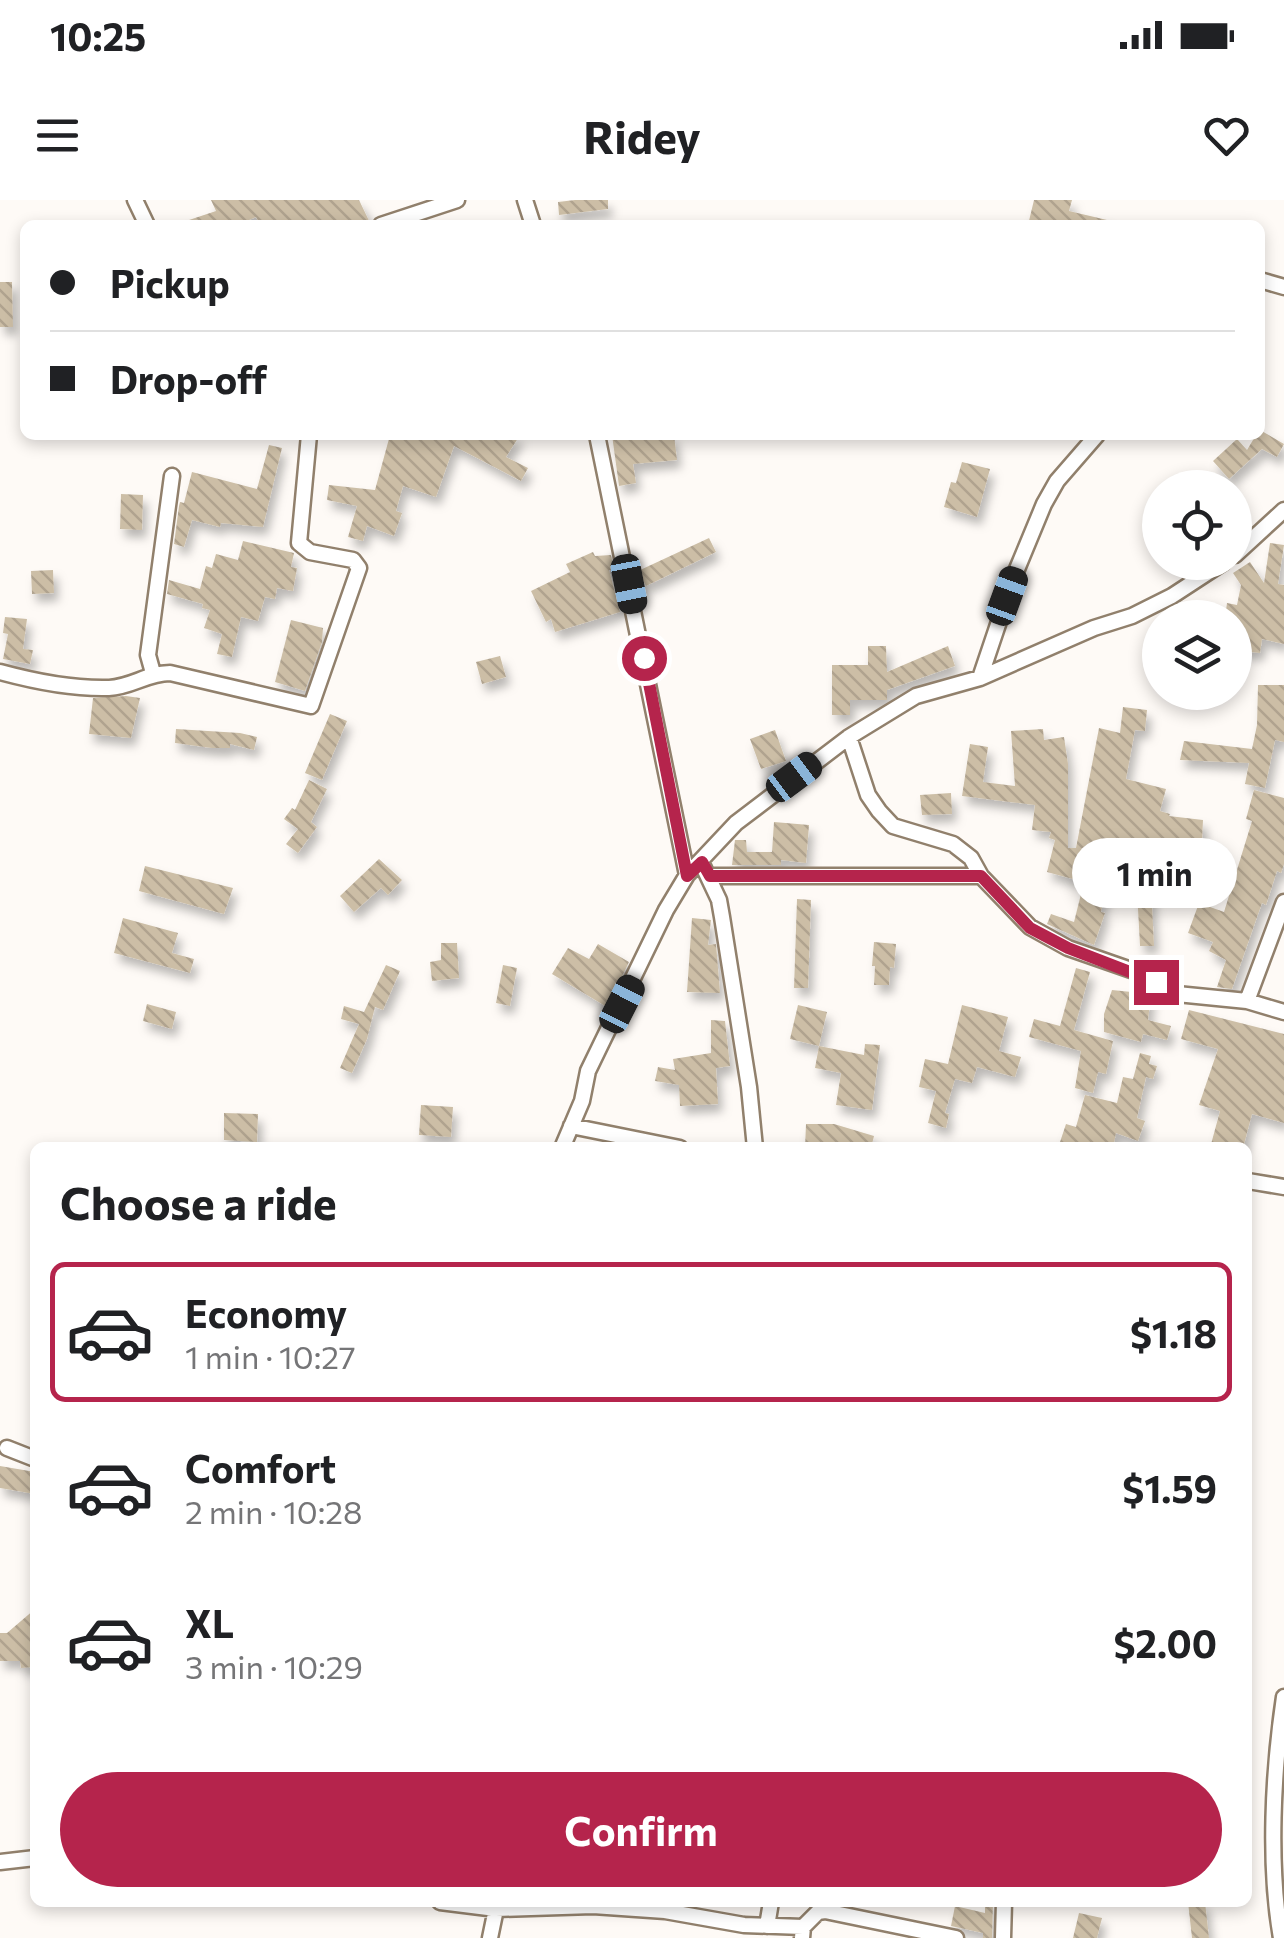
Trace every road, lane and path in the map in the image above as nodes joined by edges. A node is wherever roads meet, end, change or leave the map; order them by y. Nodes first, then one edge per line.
1 (457, 200) edge
2 (396, 220) edge
3 (308, 440) edge
4 (599, 440) edge
5 (1093, 440) edge
6 (172, 476) dead end
7 (1284, 510) edge
8 (1252, 539) edge
9 (1196, 580) edge
10 (0, 672) edge
11 (153, 673) junction
12 (980, 678) junction
13 (848, 737) junction
14 (702, 862) junction
15 (687, 876) junction
16 (710, 876) junction
17 (981, 876) junction
18 (1284, 902) edge
19 (1247, 1001) junction
20 (1284, 1012) edge
21 (572, 1126) junction
22 (565, 1142) edge
23 (651, 1142) edge
24 (754, 1142) edge
25 (1252, 1181) edge
26 (1284, 1187) edge
27 (7, 1448) dead end
28 (30, 1457) edge
29 (1284, 1697) edge
30 (30, 1859) edge
31 (0, 1862) edge
32 (480, 1907) edge
33 (561, 1907) edge
34 (607, 1907) edge
35 (770, 1907) edge
36 (1004, 1907) edge
37 (496, 1909) junction
38 (767, 1926) junction
39 (803, 1933) edge
40 (490, 1938) edge
41 (956, 1938) edge
42 (1003, 1938) edge
43 (1281, 1938) edge

1 - 2 street
3 - 11 street
4 - 15 street
5 - 12 street
6 - 11 street
7 - 8 street
9 - 12 street
10 - 11 street
12 - 13 street
13 - 14 street
13 - 17 street
14 - 15 street
14 - 16 street
15 - 21 street
16 - 17 street
16 - 24 street
17 - 19 street
18 - 19 street
19 - 20 street
21 - 22 street
21 - 23 street
25 - 26 street
27 - 28 street
29 - 43 street
30 - 31 street
32 - 37 street
33 - 37 street
34 - 38 street
35 - 38 street
36 - 42 street
37 - 40 street
38 - 39 street
39 - 41 street

